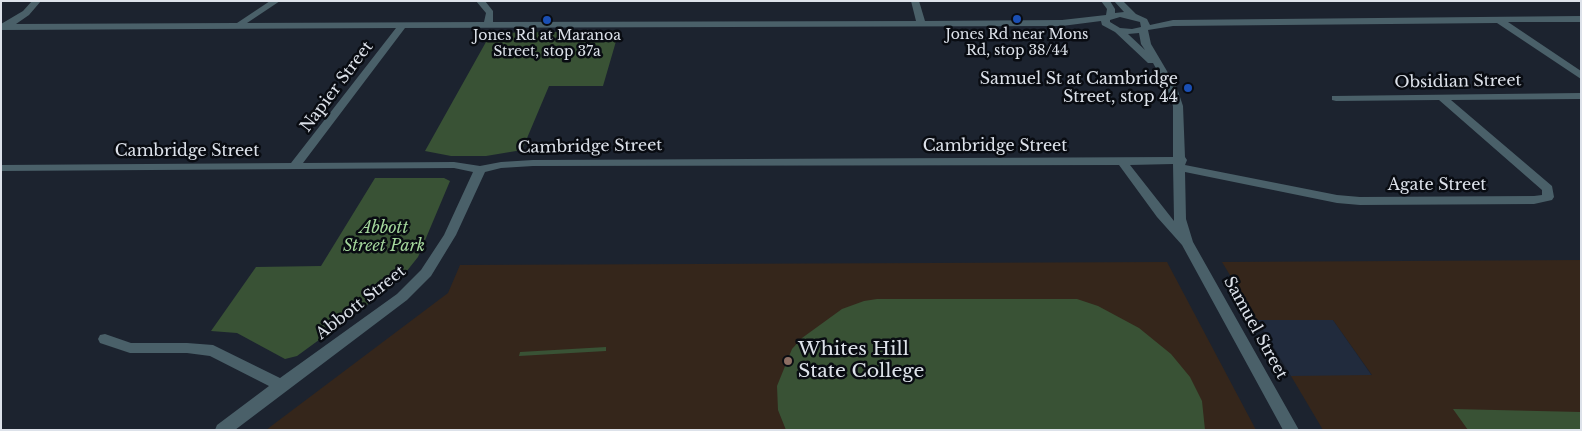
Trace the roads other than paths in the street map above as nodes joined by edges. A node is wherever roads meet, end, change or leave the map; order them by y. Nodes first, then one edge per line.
1 (37, 1) edge
2 (276, 1) edge
3 (480, 1) edge
4 (915, 1) edge
5 (1105, 1) edge
6 (1118, 1) edge
7 (1108, 17) junction
8 (1135, 17) junction
9 (1581, 19) edge
10 (1499, 20) junction
11 (1062, 22) junction
12 (921, 23) junction
13 (1173, 23) junction
14 (403, 25) junction
15 (488, 25) junction
16 (239, 26) junction
17 (4, 27) edge
18 (1115, 29) junction
19 (1145, 29) junction
20 (1159, 68) junction
21 (1581, 76) edge
22 (1581, 96) edge
23 (1441, 97) junction
24 (1336, 98) dead end
25 (1122, 162) junction
26 (1181, 164) junction
27 (294, 167) junction
28 (1, 168) edge
29 (480, 170) junction
30 (1187, 244) junction
31 (105, 339) dead end
32 (282, 386) junction
33 (223, 430) edge
34 (1292, 430) edge

1 - 17 street
2 - 16 street
3 - 15 street
4 - 12 street
5 - 7 street, Samuel Street
6 - 8 street, Samuel Street
7 - 8 street
7 - 11 street
7 - 18 street, Samuel Street
8 - 13 street
8 - 19 street, Samuel Street
9 - 10 street
10 - 13 street
10 - 21 street
11 - 12 street
11 - 18 street
12 - 15 street
13 - 19 street
14 - 15 street
14 - 16 street
14 - 27 street, Napier Street
16 - 17 street
18 - 19 street
18 - 20 street, Samuel Street
19 - 20 street, Samuel Street
20 - 26 street, Samuel Street
22 - 23 street, Obsidian Street
23 - 24 street, Obsidian Street
23 - 26 street, Agate Street
25 - 26 street, Cambridge Street
25 - 29 street, Cambridge Street
25 - 30 street, Samuel Street
26 - 30 street, Samuel Street
27 - 28 street, Cambridge Street
27 - 29 street, Cambridge Street
29 - 32 street, Abbott Street
30 - 34 street, Samuel Street
31 - 32 street
32 - 33 street, Abbott Street

